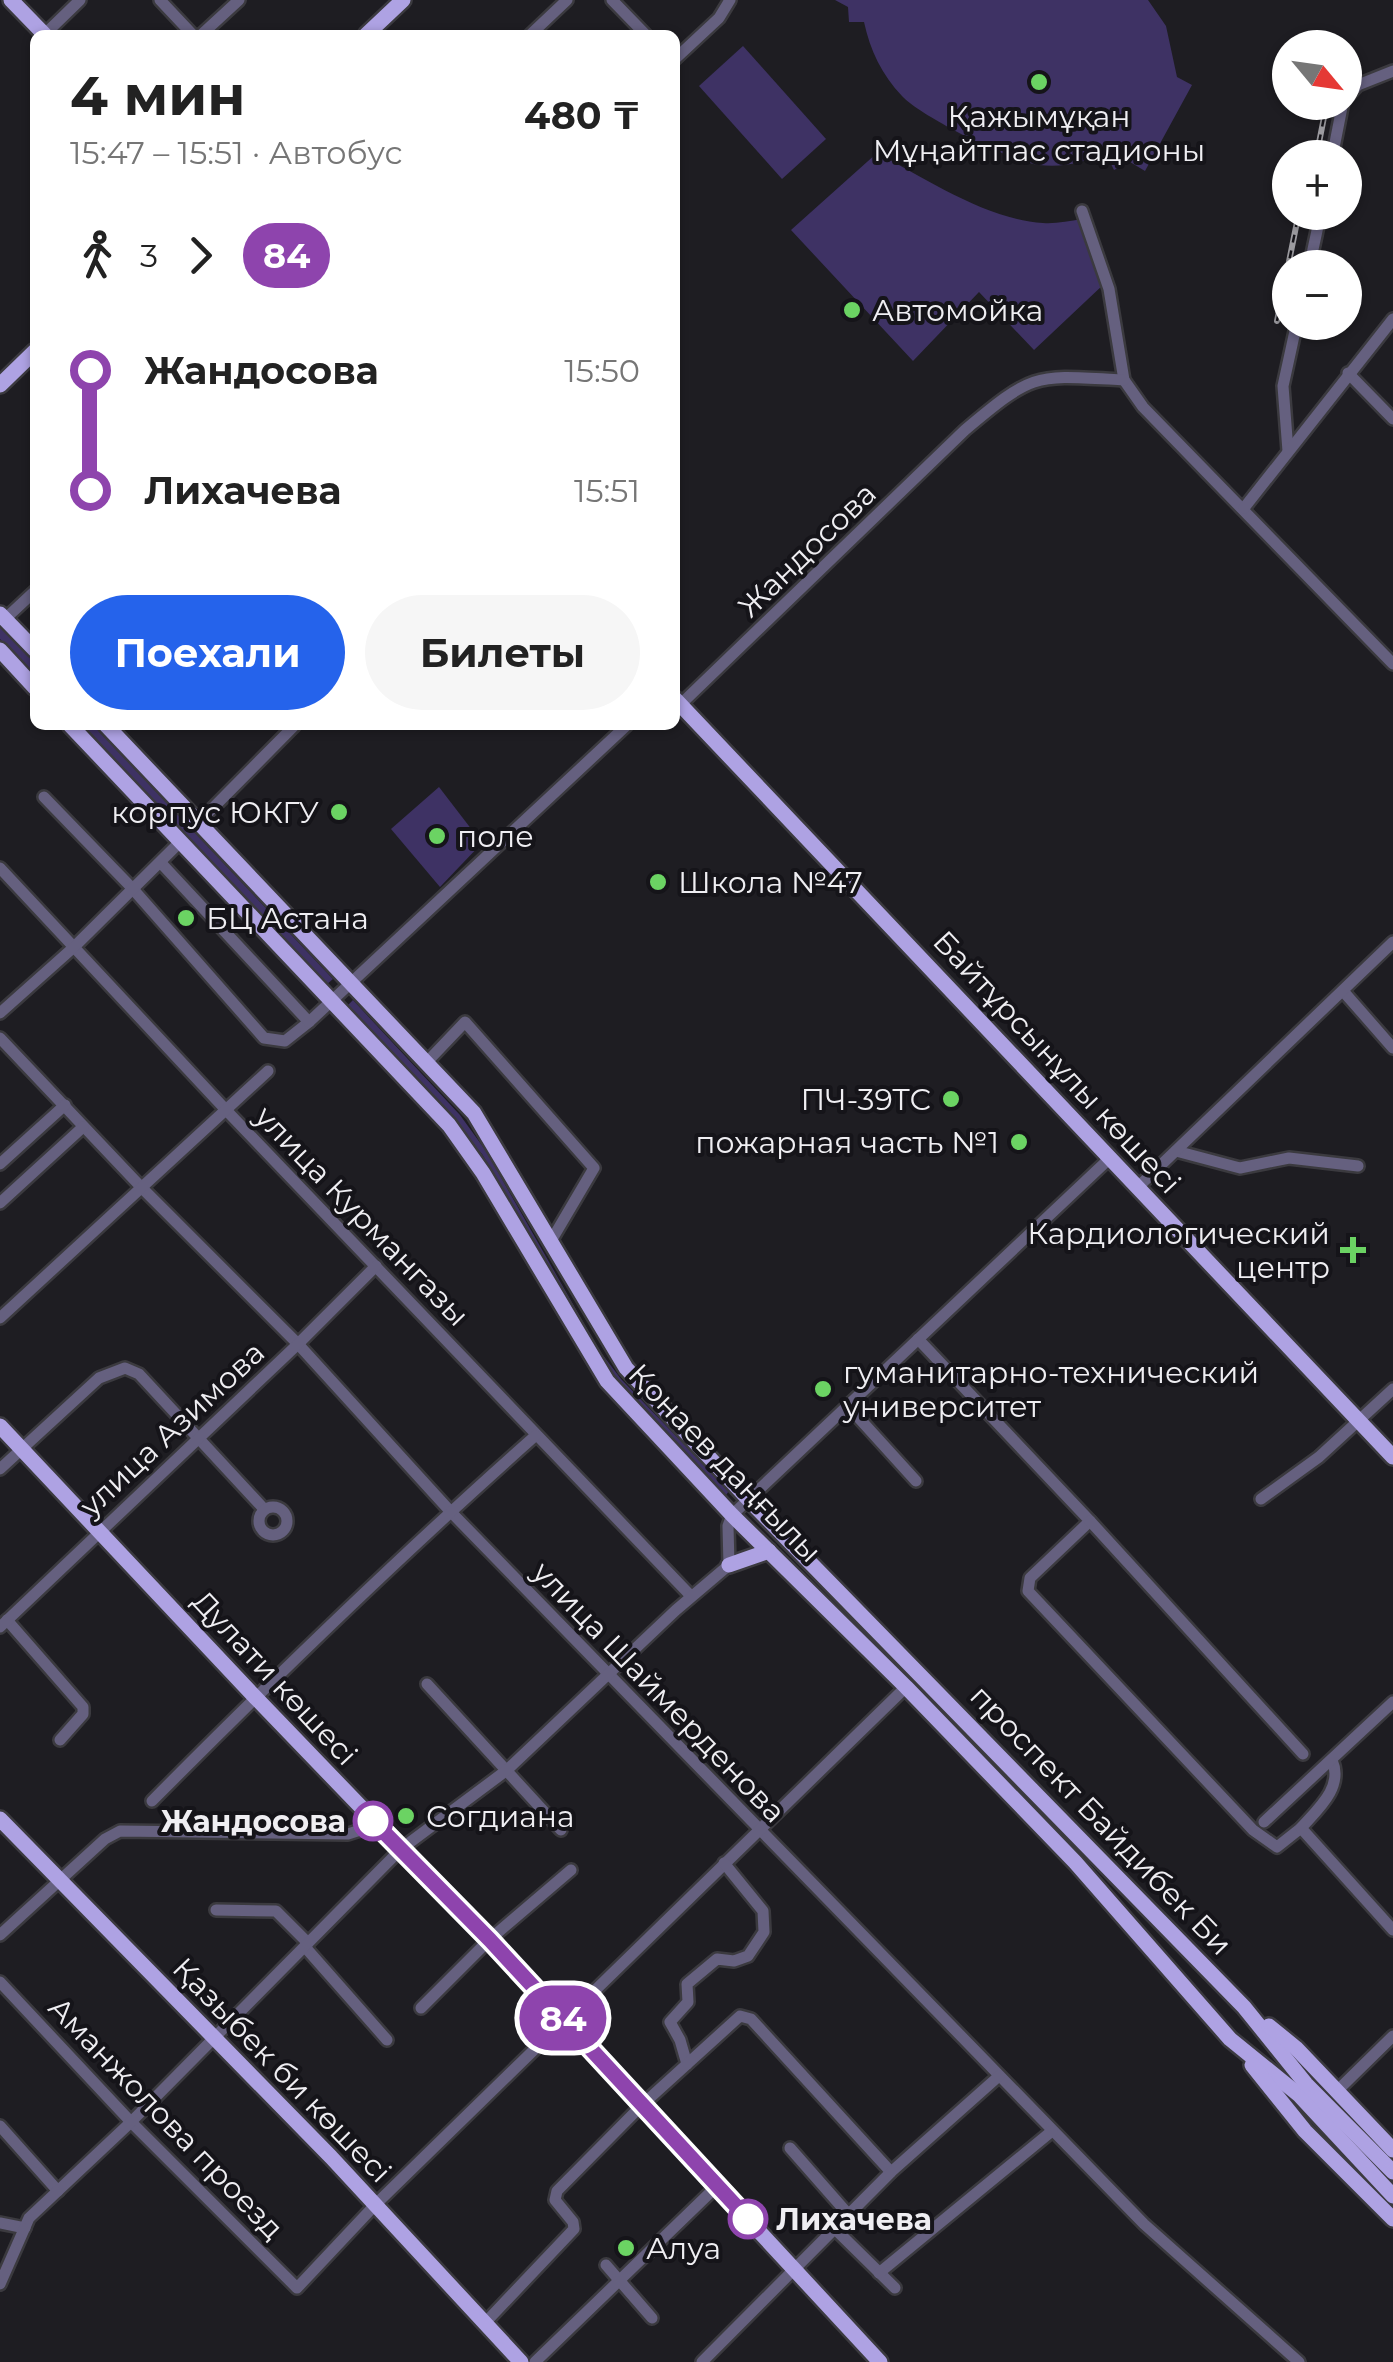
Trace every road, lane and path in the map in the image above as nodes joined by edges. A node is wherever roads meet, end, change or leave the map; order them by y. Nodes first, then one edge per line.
1 (10, 0) edge
2 (80, 0) edge
3 (160, 0) edge
4 (238, 0) edge
5 (403, 0) edge
6 (567, 0) edge
7 (612, 0) edge
8 (730, 0) edge
9 (39, 30) edge
10 (49, 30) edge
11 (189, 30) edge
12 (207, 30) edge
13 (371, 30) edge
14 (535, 30) edge
15 (641, 30) edge
16 (680, 54) edge
17 (1393, 71) edge
18 (1362, 83) edge
19 (1082, 211) dead end
20 (1393, 319) edge
21 (1293, 340) edge
22 (30, 356) edge
23 (1348, 373) junction
24 (1124, 380) junction
25 (0, 385) edge
26 (1393, 418) edge
27 (1288, 450) junction
28 (1244, 508) junction
29 (30, 595) edge
30 (2, 616) edge
31 (30, 645) edge
32 (0, 650) edge
33 (1393, 664) edge
34 (30, 683) edge
35 (680, 699) edge
36 (680, 703) edge
37 (75, 730) edge
38 (111, 730) edge
39 (290, 730) edge
40 (621, 730) edge
41 (44, 797) dead end
42 (199, 822) junction
43 (180, 842) junction
44 (161, 863) junction
45 (0, 868) edge
46 (132, 888) junction
47 (1393, 942) edge
48 (74, 947) junction
49 (352, 982) junction
50 (1343, 991) junction
51 (332, 1002) junction
52 (0, 1013) edge
53 (310, 1022) junction
54 (0, 1038) edge
55 (1393, 1048) edge
56 (426, 1063) junction
57 (268, 1071) dead end
58 (64, 1105) junction
59 (226, 1110) junction
60 (83, 1126) junction
61 (1176, 1152) junction
62 (1110, 1158) junction
63 (0, 1164) edge
64 (1358, 1166) dead end
65 (142, 1188) junction
66 (1138, 1188) junction
67 (0, 1204) edge
68 (551, 1241) junction
69 (376, 1266) junction
70 (0, 1318) edge
71 (918, 1339) junction
72 (298, 1344) junction
73 (1393, 1389) edge
74 (848, 1406) junction
75 (1359, 1420) junction
76 (0, 1426) edge
77 (535, 1436) junction
78 (197, 1438) junction
79 (22, 1449) junction
80 (1393, 1457) edge
81 (0, 1469) edge
82 (916, 1481) dead end
83 (1261, 1499) dead end
84 (749, 1500) junction
85 (264, 1509) dead end
86 (450, 1511) junction
87 (761, 1513) joint
88 (732, 1515) junction
89 (1090, 1521) junction
90 (99, 1530) junction
91 (768, 1551) junction
92 (728, 1565) junction
93 (691, 1596) junction
94 (3, 1624) edge
95 (607, 1673) junction
96 (427, 1684) dead end
97 (906, 1687) junction
98 (255, 1697) junction
99 (1393, 1702) edge
100 (60, 1740) dead end
101 (1303, 1754) dead end
102 (1334, 1763) junction
103 (506, 1770) junction
104 (152, 1801) dead end
105 (0, 1819) edge
106 (1264, 1822) dead end
107 (376, 1825) junction
108 (1302, 1828) junction
109 (561, 1830) dead end
110 (757, 1830) junction
111 (401, 1850) junction
112 (724, 1862) junction
113 (571, 1870) dead end
114 (60, 1882) junction
115 (216, 1910) dead end
116 (1393, 1930) edge
117 (0, 1935) edge
118 (490, 1940) junction
119 (306, 1945) junction
120 (0, 1982) edge
121 (1244, 2006) junction
122 (421, 2008) dead end
123 (564, 2019) junction
124 (215, 2036) junction
125 (1393, 2036) edge
126 (1230, 2039) junction
127 (387, 2040) dead end
128 (687, 2064) junction
129 (998, 2076) junction
130 (1337, 2091) junction
131 (642, 2105) junction
132 (131, 2122) junction
133 (0, 2126) edge
134 (1052, 2130) junction
135 (790, 2148) dead end
136 (1393, 2150) edge
137 (891, 2172) junction
138 (1393, 2172) edge
139 (717, 2186) junction
140 (58, 2191) junction
141 (1393, 2196) edge
142 (374, 2205) junction
143 (848, 2214) junction
144 (1393, 2219) edge
145 (0, 2224) edge
146 (25, 2228) junction
147 (834, 2228) junction
148 (606, 2265) dead end
149 (796, 2268) junction
150 (879, 2273) junction
151 (618, 2278) junction
152 (0, 2284) edge
153 (895, 2288) dead end
154 (652, 2318) dead end
155 (484, 2324) junction
156 (876, 2361) edge
157 (522, 2362) edge
158 (535, 2362) edge
159 (702, 2362) edge
160 (1299, 2362) edge

1 - 9 main road
2 - 10 street
3 - 11 street
4 - 12 street
5 - 13 main road
6 - 14 street
7 - 15 street
8 - 16 street
17 - 18 street
19 - 24 street
20 - 23 street
21 - 27 street
22 - 25 main road
23 - 26 street
23 - 27 street
24 - 28 street
24 - 35 street, Жандосова
27 - 28 street
28 - 33 street
29 - 30 street
30 - 31 main road
32 - 34 main road
36 - 62 main road, Байтұрсынұлы көшесі
37 - 43 main road, Қонаев даңғылы
38 - 42 main road, Қонаев даңғылы
39 - 42 street
40 - 49 street
41 - 46 street
42 - 49 main road, Қонаев даңғылы
43 - 44 street
43 - 51 main road, Қонаев даңғылы
44 - 46 street
44 - 53 street
45 - 48 street, улица Курмангазы
46 - 48 street
46 - 53 street
47 - 50 street
48 - 52 street
48 - 59 street, улица Курмангазы
49 - 51 street
49 - 56 main road, Қонаев даңғылы
50 - 55 street
50 - 61 street
51 - 53 street
51 - 88 main road, Қонаев даңғылы
54 - 58 street, улица Шаймерденова
56 - 68 main road, Қонаев даңғылы
56 - 68 street
57 - 59 street
58 - 60 street, улица Шаймерденова
58 - 63 street
59 - 65 street
59 - 69 street, улица Курмангазы
60 - 65 street, улица Шаймерденова
60 - 67 street
61 - 64 street
61 - 66 street
62 - 66 main road, Байтұрсынұлы көшесі
62 - 71 street
65 - 70 street
65 - 72 street, улица Шаймерденова
66 - 75 main road, Байтұрсынұлы көшесі
68 - 84 main road, Қонаев даңғылы
69 - 72 street, улица Азимова
69 - 77 street, улица Курмангазы
71 - 74 street
71 - 89 street
72 - 78 street, улица Азимова
72 - 86 street, улица Шаймерденова
73 - 75 street
74 - 82 street
74 - 84 street
75 - 80 main road, Байтұрсынұлы көшесі
75 - 83 street
76 - 79 main road, Дулати көшесі
77 - 86 street
77 - 93 street, улица Курмангазы
78 - 79 street
78 - 85 street
78 - 90 street, улица Азимова
79 - 81 street
79 - 90 main road, Дулати көшесі
84 - 87 main road, Қонаев даңғылы
84 - 88 street
86 - 95 street, улица Шаймерденова
86 - 98 street
87 - 121 main road, проспект Байдибек Би
88 - 91 main road, Қонаев даңғылы
88 - 92 street
89 - 101 street
89 - 108 street
90 - 94 street, улица Азимова
90 - 98 main road, Дулати көшесі
91 - 92 main road
91 - 97 main road, Қонаев даңғылы
92 - 93 street
93 - 95 street
94 - 100 street
95 - 103 street
95 - 110 street, улица Шаймерденова
96 - 103 street
97 - 110 street
97 - 126 main road, Қонаев даңғылы
98 - 104 street
98 - 107 main road, Дулати көшесі
99 - 102 street
102 - 106 street
102 - 108 street
103 - 109 street
103 - 111 street
105 - 114 main road, Қазыбек би көшесі
107 - 111 main road, Дулати көшесі
107 - 114 street
108 - 116 street
110 - 112 street
110 - 129 street, улица Шаймерденова
111 - 118 main road, Дулати көшесі
111 - 119 street
112 - 123 street
112 - 128 street
113 - 118 street
114 - 117 street
114 - 124 main road, Қазыбек би көшесі
115 - 119 street
118 - 122 street
118 - 123 main road, Дулати көшесі
119 - 124 street
119 - 127 street
120 - 132 street, Аманжолова проезд
121 - 130 main road
121 - 138 main road, проспект Байдибек Би
123 - 131 main road, Дулати көшесі
123 - 142 street
124 - 132 street
124 - 142 main road, Қазыбек би көшесі
125 - 130 street
126 - 141 main road, Қонаев даңғылы
126 - 144 main road
128 - 131 street
128 - 137 street
129 - 134 street, улица Шаймерденова
129 - 137 street
130 - 136 main road
131 - 139 main road, Дулати көшесі
131 - 155 street
132 - 140 street
132 - 142 street, Аманжолова проезд
133 - 140 street
134 - 150 street
134 - 160 street, улица Шаймерденова
135 - 143 street
137 - 143 street
139 - 149 main road, Дулати көшесі
139 - 151 street
140 - 146 street
142 - 155 main road, Қазыбек би көшесі
143 - 147 street
145 - 146 street
146 - 152 street
147 - 149 street
147 - 150 street
148 - 151 street
149 - 156 main road, Дулати көшесі
149 - 159 street
150 - 153 street
151 - 154 street
151 - 158 street
155 - 157 main road, Қазыбек би көшесі

